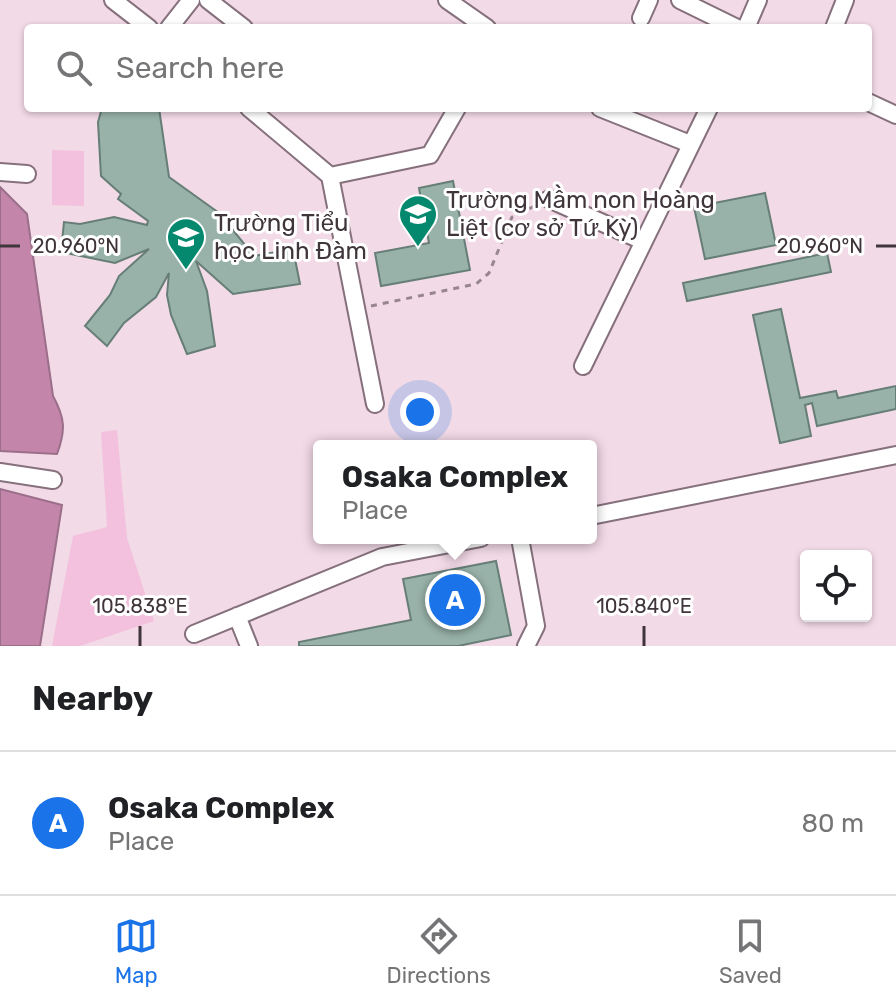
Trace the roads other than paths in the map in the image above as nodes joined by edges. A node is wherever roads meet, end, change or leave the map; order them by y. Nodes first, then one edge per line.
1 (113, 0) edge
2 (191, 0) edge
3 (208, 0) edge
4 (447, 0) edge
5 (649, 0) edge
6 (680, 0) edge
7 (758, 0) edge
8 (845, 0) edge
9 (641, 18) dead end
10 (144, 24) edge
11 (172, 24) edge
12 (239, 24) edge
13 (481, 24) edge
14 (729, 24) edge
15 (748, 24) edge
16 (836, 24) edge
17 (872, 104) edge
18 (254, 112) edge
19 (455, 112) edge
20 (610, 112) edge
21 (707, 112) edge
22 (896, 115) edge
23 (690, 144) junction
24 (0, 172) edge
25 (27, 174) dead end
26 (330, 176) junction
27 (549, 199) road end
28 (643, 241) junction
29 (583, 366) dead end
30 (375, 404) dead end
31 (896, 455) edge
32 (0, 472) edge
33 (53, 480) dead end
34 (597, 515) edge
35 (450, 544) edge
36 (521, 544) edge
37 (237, 616) junction
38 (194, 634) dead end
39 (249, 646) edge
40 (526, 646) edge

1 - 10 street
2 - 11 street
3 - 12 street
4 - 13 street
5 - 9 street
6 - 14 street
7 - 15 street
8 - 16 street
17 - 22 street
18 - 26 street
19 - 26 street
20 - 23 street
21 - 23 street
23 - 28 street
24 - 25 street
26 - 30 street
27 - 28 street
28 - 29 street
31 - 34 street
32 - 33 street
35 - 37 street
36 - 40 street
37 - 38 street
37 - 39 street

